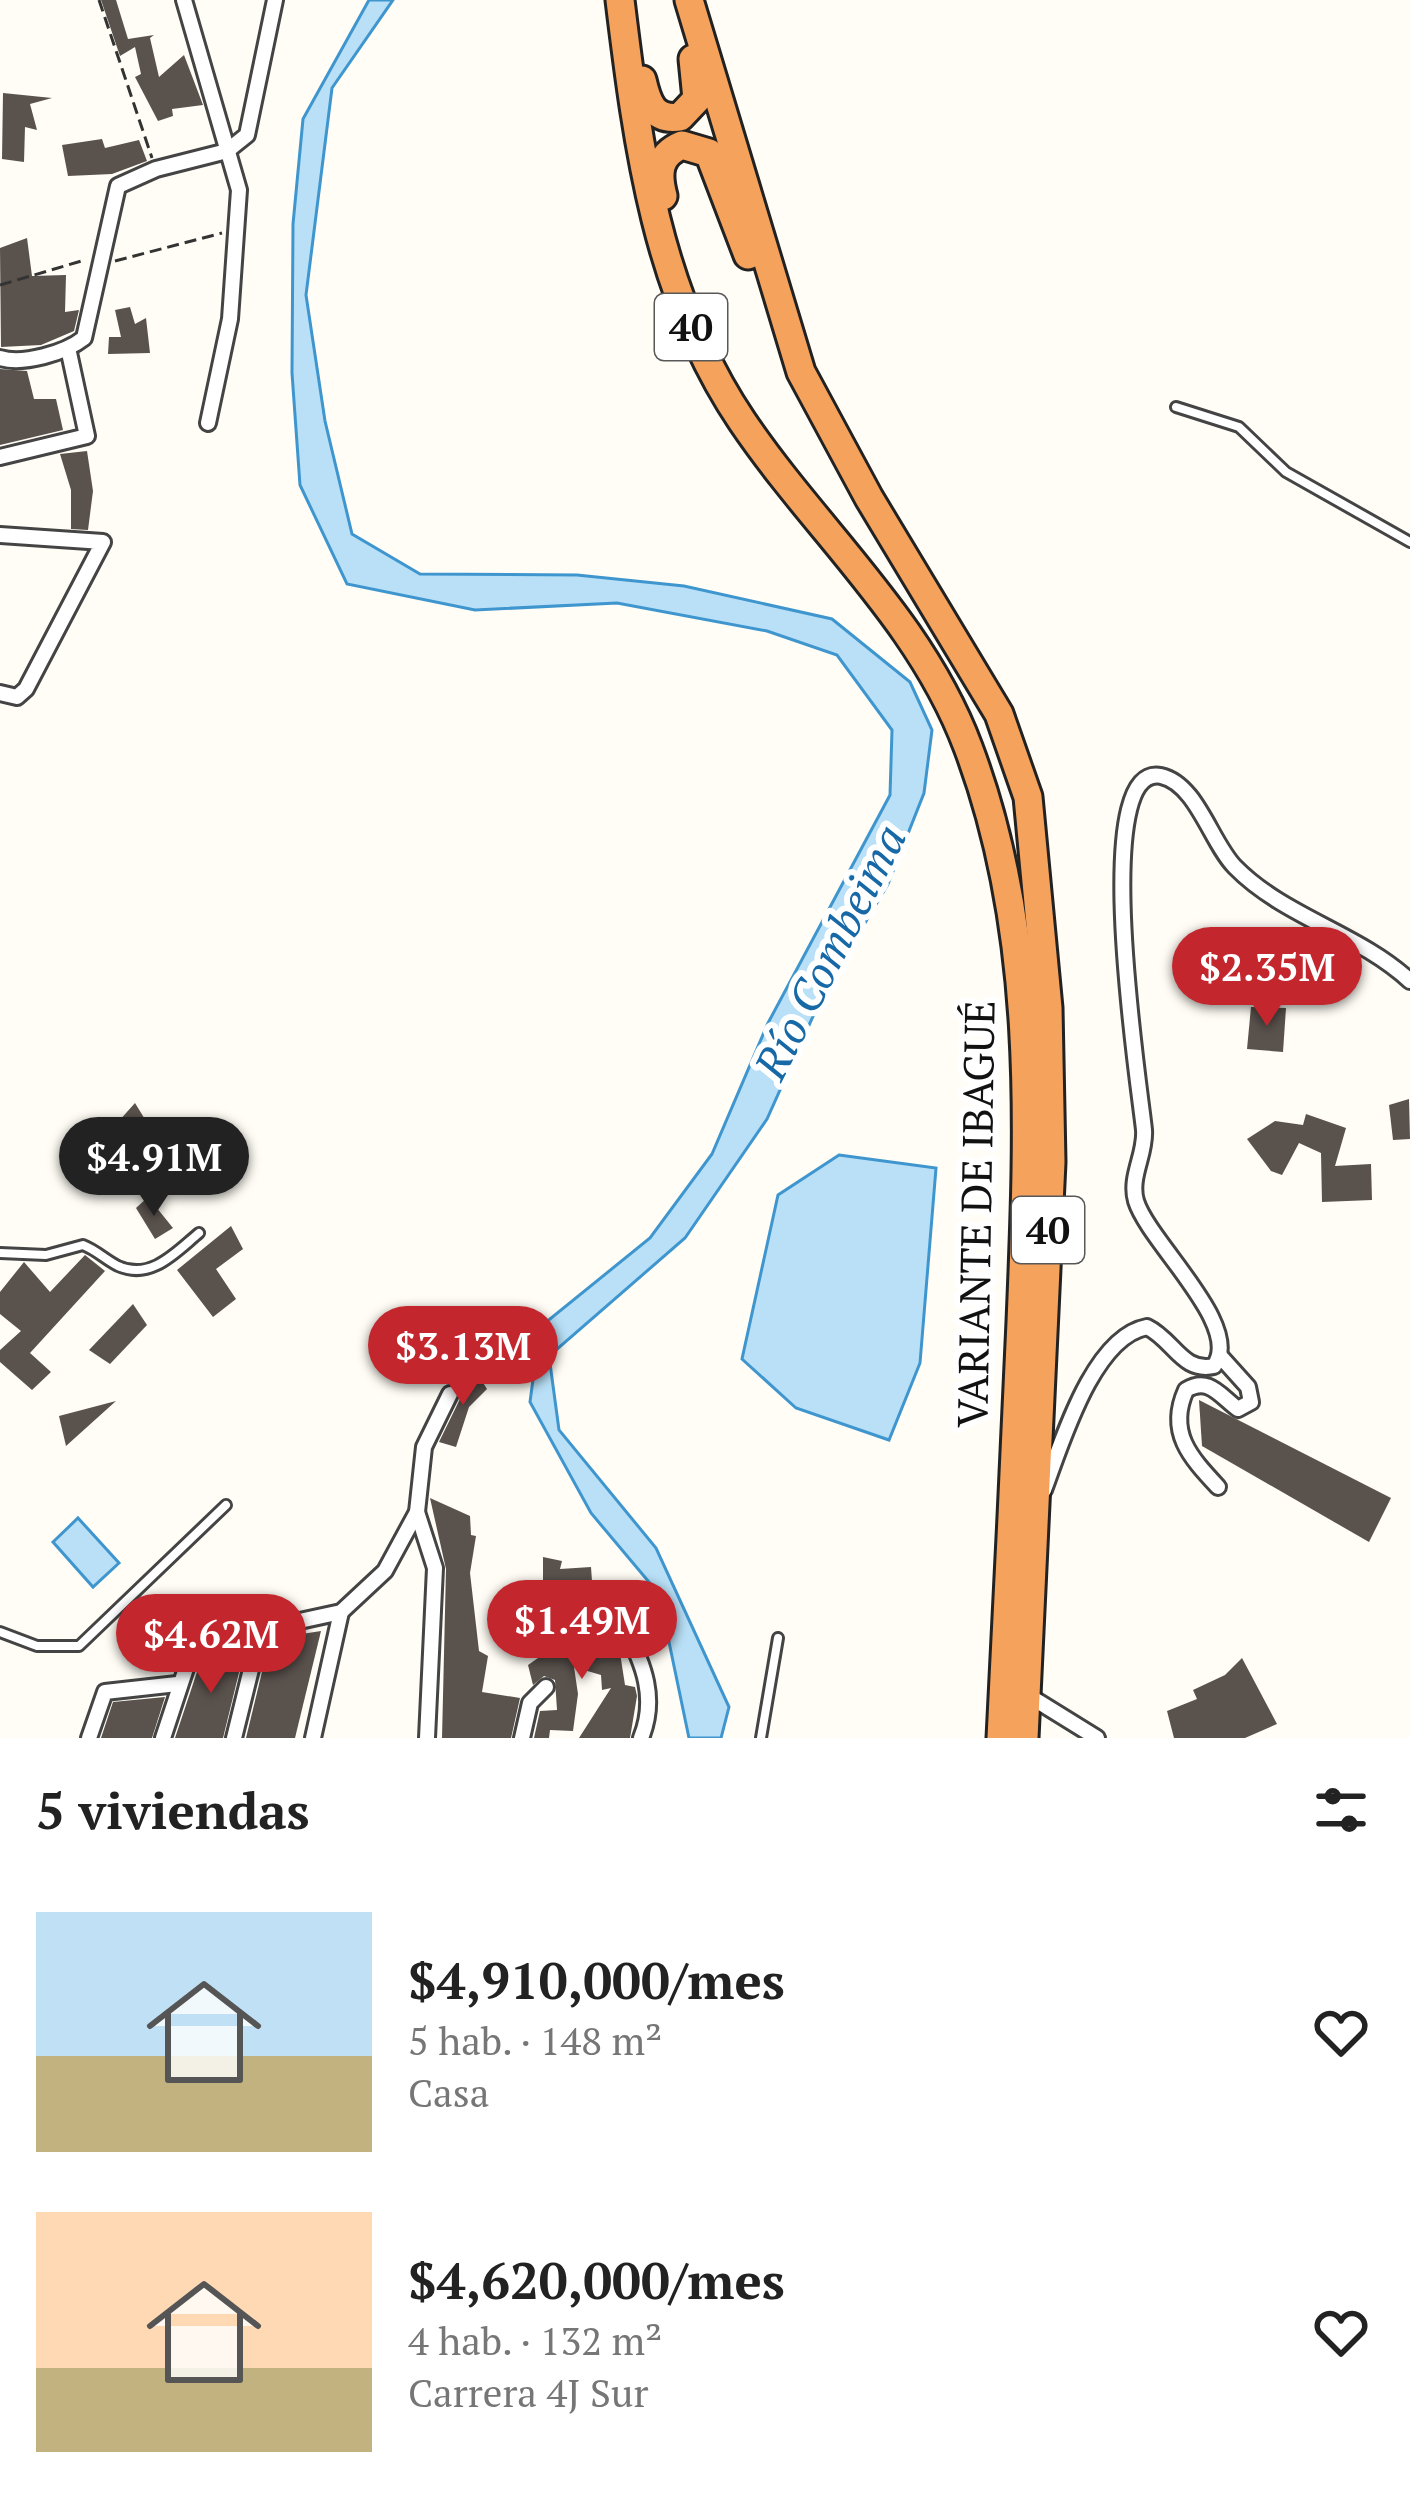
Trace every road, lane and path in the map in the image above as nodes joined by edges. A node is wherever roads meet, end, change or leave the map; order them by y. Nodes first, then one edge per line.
1 (99, 0) edge
2 (184, 0) edge
3 (275, 0) edge
4 (621, 0) edge
5 (686, 0) edge
6 (227, 151) junction
7 (156, 169) junction
8 (236, 230) junction
9 (103, 259) junction
10 (0, 285) edge
11 (71, 346) junction
12 (0, 358) edge
13 (801, 372) junction
14 (1176, 407) dead end
15 (208, 424) dead end
16 (0, 457) edge
17 (796, 487) junction
18 (0, 535) edge
19 (1410, 542) edge
20 (0, 693) edge
21 (1410, 981) edge
22 (199, 1233) dead end
23 (0, 1253) edge
24 (1221, 1357) junction
25 (450, 1394) dead end
26 (1219, 1486) dead end
27 (226, 1505) dead end
28 (1035, 1511) junction
29 (416, 1512) junction
30 (341, 1612) junction
31 (261, 1629) junction
32 (592, 1630) dead end
33 (0, 1632) edge
34 (778, 1638) dead end
35 (177, 1684) junction
36 (546, 1687) dead end
37 (1026, 1694) junction
38 (89, 1738) edge
39 (163, 1738) edge
40 (234, 1738) edge
41 (313, 1738) edge
42 (428, 1738) edge
43 (522, 1738) edge
44 (641, 1738) edge
45 (761, 1738) edge
46 (1001, 1738) edge
47 (1024, 1738) edge
48 (1097, 1738) edge

1 - 7 path
2 - 6 street
3 - 6 street
4 - 5 highway
4 - 17 highway, VARIANTE DE IBAGUÉ / 40
5 - 13 highway, VARIANTE DE IBAGUÉ / 40
6 - 7 street
6 - 8 street
7 - 9 street
8 - 9 path
8 - 15 street
9 - 10 path
9 - 11 street
11 - 12 street
11 - 16 street
13 - 17 highway
13 - 28 highway, VARIANTE DE IBAGUÉ / 40
14 - 19 lane
17 - 46 highway, VARIANTE DE IBAGUÉ / 40
18 - 20 street
21 - 24 street
22 - 23 lane
24 - 26 street
24 - 28 street
25 - 29 street
27 - 33 lane
28 - 37 highway, VARIANTE DE IBAGUÉ / 40
29 - 30 street
29 - 42 street
30 - 31 street
30 - 41 street
31 - 35 street
31 - 40 street
32 - 44 street
34 - 45 lane
35 - 38 street
35 - 39 street
36 - 43 street
37 - 47 highway, VARIANTE DE IBAGUÉ / 40
37 - 48 street

